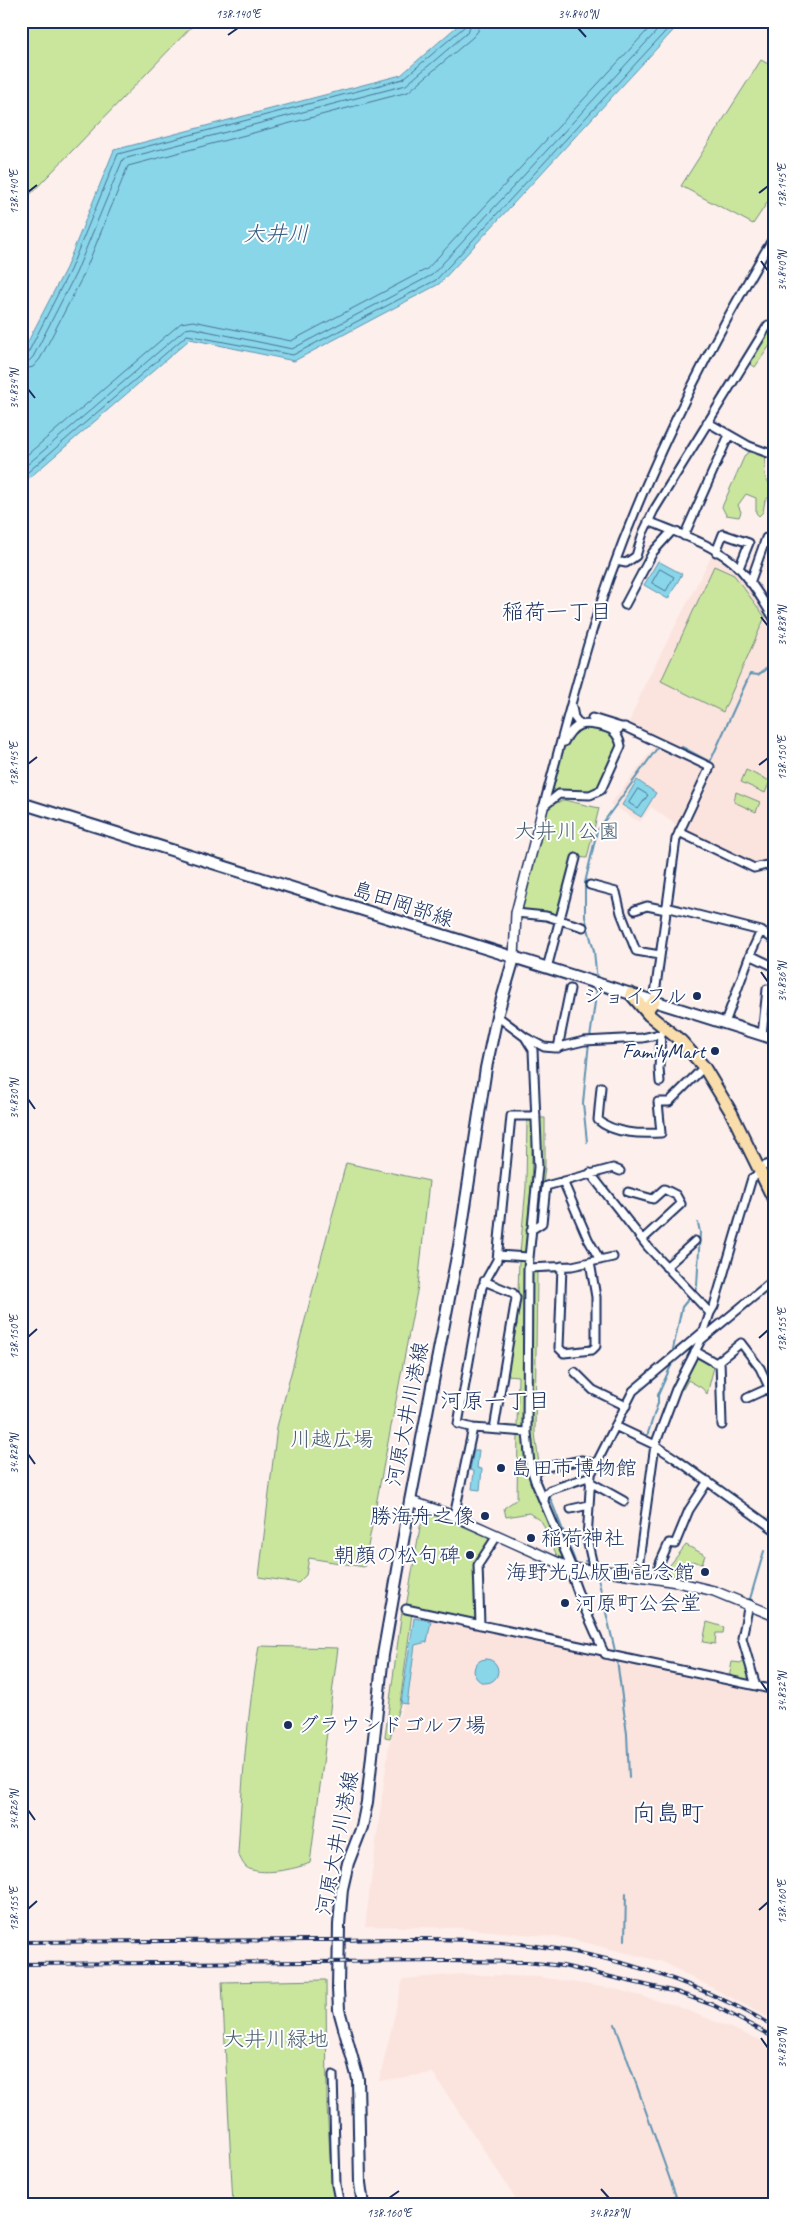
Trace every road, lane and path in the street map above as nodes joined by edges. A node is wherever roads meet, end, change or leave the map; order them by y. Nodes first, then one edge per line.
1 (775, 235) edge
2 (768, 325) dead end
3 (708, 422) junction
4 (729, 434) junction
5 (775, 450) edge
6 (648, 521) junction
7 (672, 531) junction
8 (684, 536) junction
9 (766, 538) dead end
10 (716, 552) junction
11 (616, 561) junction
12 (739, 568) junction
13 (775, 580) edge
14 (750, 582) junction
15 (775, 603) edge
16 (625, 605) dead end
17 (774, 617) edge
18 (572, 701) junction
19 (592, 718) dead end
20 (580, 725) junction
21 (621, 727) junction
22 (615, 732) junction
23 (552, 776) junction
24 (21, 803) edge
25 (542, 808) junction
26 (679, 832) junction
27 (576, 858) dead end
28 (775, 863) edge
29 (590, 885) dead end
30 (666, 908) junction
31 (635, 910) dead end
32 (516, 913) junction
33 (560, 921) junction
34 (583, 927) dead end
35 (761, 930) junction
36 (775, 940) edge
37 (660, 955) junction
38 (750, 955) junction
39 (509, 957) junction
40 (775, 967) edge
41 (547, 968) junction
42 (570, 989) dead end
43 (766, 989) dead end
44 (631, 994) junction
45 (654, 1001) junction
46 (649, 1015) junction
47 (497, 1016) junction
48 (725, 1023) junction
49 (664, 1031) junction
50 (762, 1035) junction
51 (526, 1037) junction
52 (775, 1039) edge
53 (558, 1048) junction
54 (704, 1067) junction
55 (660, 1082) dead end
56 (602, 1087) dead end
57 (536, 1116) junction
58 (775, 1162) edge
59 (760, 1170) junction
60 (620, 1171) dead end
61 (590, 1173) junction
62 (563, 1181) junction
63 (628, 1192) dead end
64 (775, 1202) edge
65 (531, 1230) junction
66 (643, 1239) junction
67 (695, 1241) dead end
68 (498, 1255) junction
69 (528, 1256) junction
70 (613, 1257) dead end
71 (600, 1260) junction
72 (590, 1262) junction
73 (562, 1266) junction
74 (666, 1267) junction
75 (528, 1268) junction
76 (775, 1280) edge
77 (484, 1281) junction
78 (710, 1313) junction
79 (703, 1335) junction
80 (695, 1352) junction
81 (720, 1360) junction
82 (575, 1372) dead end
83 (769, 1388) junction
84 (747, 1398) dead end
85 (775, 1400) edge
86 (626, 1406) junction
87 (722, 1425) dead end
88 (615, 1426) junction
89 (473, 1428) junction
90 (494, 1429) junction
91 (527, 1432) junction
92 (655, 1445) junction
93 (596, 1464) junction
94 (591, 1479) junction
95 (535, 1481) junction
96 (708, 1481) junction
97 (410, 1501) junction
98 (544, 1501) junction
99 (624, 1501) dead end
100 (589, 1505) junction
101 (571, 1509) dead end
102 (454, 1516) junction
103 (775, 1530) edge
104 (497, 1536) junction
105 (571, 1568) junction
106 (594, 1570) junction
107 (637, 1575) junction
108 (656, 1578) junction
109 (749, 1604) junction
110 (406, 1609) dead end
111 (775, 1616) edge
112 (480, 1625) junction
113 (603, 1650) junction
114 (756, 1686) junction
115 (775, 1690) edge
116 (333, 2075) dead end
117 (340, 2205) edge
118 (363, 2205) edge

1 - 11 street
2 - 3 street
3 - 4 street
3 - 6 street
4 - 5 street
4 - 8 street
6 - 7 street
6 - 11 street
7 - 8 street
7 - 16 street
8 - 10 street
9 - 14 street
10 - 12 street
10 - 12 street
11 - 18 street
12 - 14 street
13 - 15 street
14 - 17 street
18 - 20 street
18 - 23 street
19 - 21 street
20 - 22 street
20 - 23 street
21 - 22 street
21 - 26 street
22 - 25 street
23 - 25 street
24 - 39 main road, 島田岡部線
25 - 32 street
26 - 28 street
26 - 30 street
27 - 33 street
29 - 37 street
30 - 31 street
30 - 35 street
30 - 37 street
32 - 33 street
32 - 39 street
33 - 34 street
33 - 41 street
35 - 36 street
35 - 38 street
37 - 45 street
38 - 40 street
38 - 48 street
39 - 41 main road, 島田岡部線
39 - 47 main road, 河原大井川港線
41 - 44 main road, 島田岡部線
42 - 53 street
43 - 50 street
44 - 45 main road, 島田岡部線
44 - 46 main road
45 - 46 main road
45 - 48 main road, 島田岡部線
46 - 49 main road
47 - 51 street
47 - 97 main road, 河原大井川港線
48 - 50 main road, 島田岡部線
49 - 53 street
49 - 54 main road
49 - 55 street
50 - 52 main road, 島田岡部線
51 - 53 street
51 - 57 street
54 - 56 street
54 - 59 main road
57 - 65 street
57 - 68 street
58 - 59 street
59 - 64 main road
59 - 78 street
60 - 61 street
61 - 62 street
61 - 66 street
62 - 65 street
62 - 71 street
63 - 66 street
65 - 69 street
66 - 74 street
67 - 74 street
68 - 69 street
68 - 77 street
69 - 75 street
70 - 71 street
71 - 72 street
72 - 73 street
72 - 73 street
73 - 75 street
74 - 78 street
75 - 91 street
76 - 79 street
77 - 89 street
77 - 90 street
78 - 79 street
79 - 80 street
79 - 86 street
80 - 81 street
80 - 92 street
81 - 83 street
81 - 87 street
82 - 86 street
83 - 84 street
83 - 85 street
86 - 88 street
88 - 92 street
88 - 93 street
89 - 90 street
89 - 102 street
90 - 91 street
91 - 95 street
92 - 96 street
92 - 107 street
93 - 94 street
93 - 95 street
94 - 98 street
94 - 99 street
94 - 100 street
95 - 98 street
96 - 103 street
96 - 108 street
97 - 102 street
97 - 118 main road, 河原大井川港線
98 - 105 street
100 - 101 street
100 - 106 street
102 - 104 street
104 - 105 street
104 - 112 street
105 - 106 street
105 - 113 street
106 - 107 street
107 - 108 street
108 - 109 street
109 - 111 street
109 - 114 street
110 - 112 street
112 - 113 street
113 - 114 street
114 - 115 street
116 - 117 street

